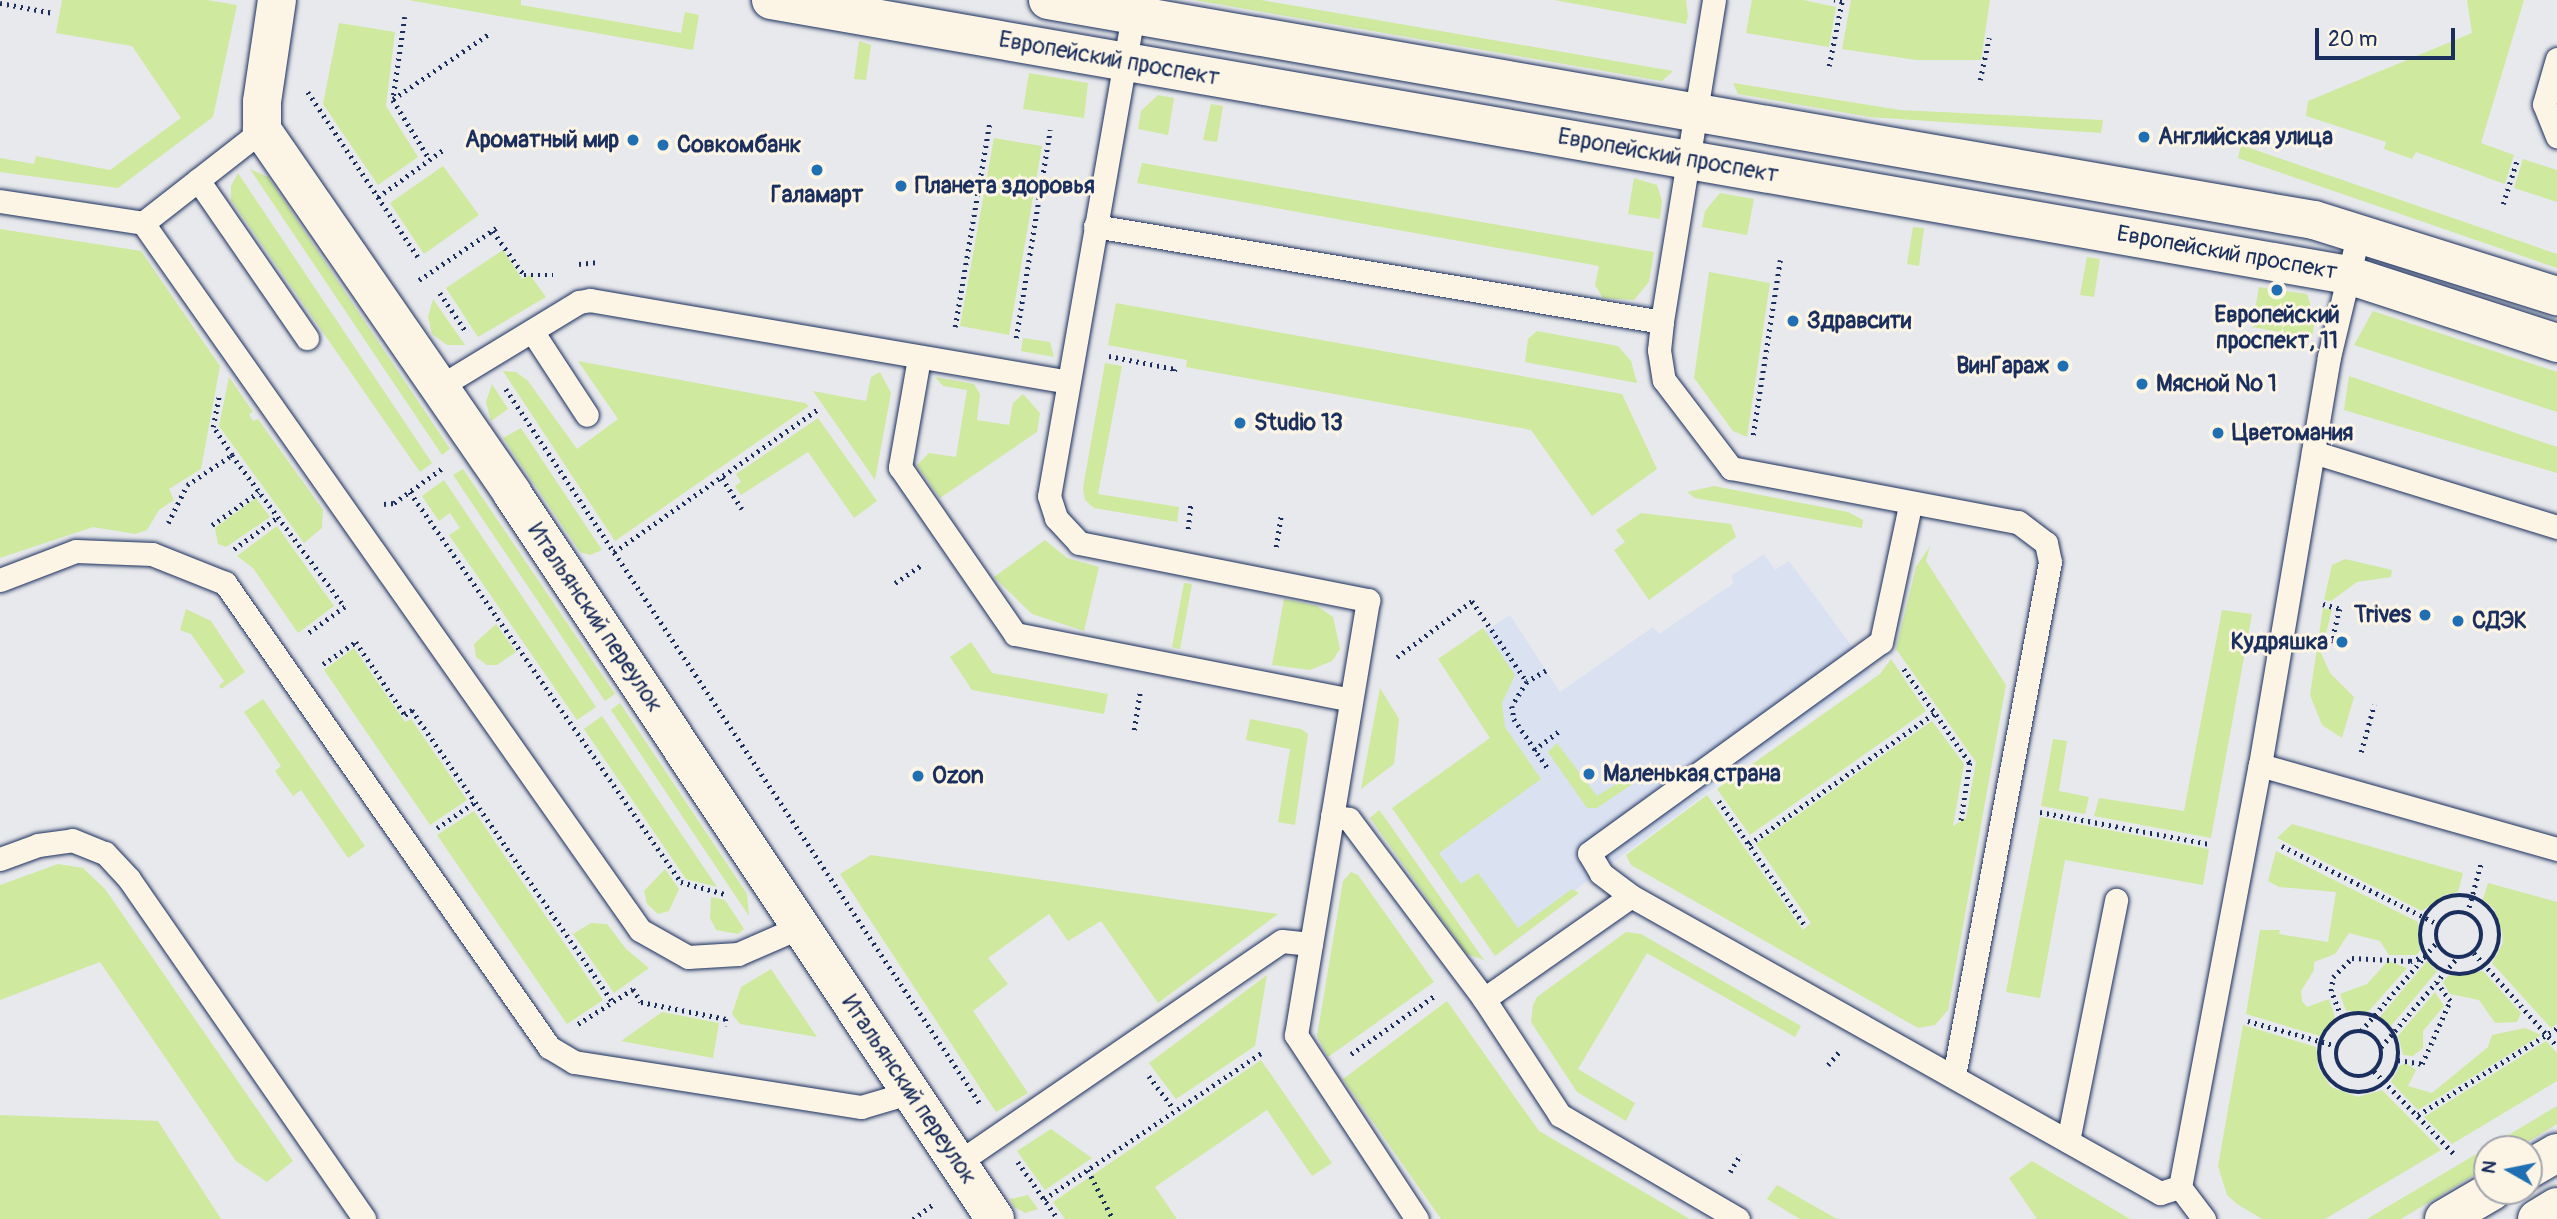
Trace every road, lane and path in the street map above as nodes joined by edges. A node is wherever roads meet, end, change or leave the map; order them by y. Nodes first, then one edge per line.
1 (277, 0) edge
2 (771, 0) edge
3 (1048, 0) edge
4 (1714, 0) edge
5 (1834, 0) edge
6 (0, 3) edge
7 (53, 13) dead end
8 (1133, 15) junction
9 (405, 17) dead end
10 (490, 33) dead end
11 (1989, 38) dead end
12 (2557, 59) edge
13 (1125, 62) junction
14 (1829, 66) dead end
15 (1980, 80) dead end
16 (305, 89) dead end
17 (393, 100) junction
18 (1695, 112) junction
19 (990, 121) dead end
20 (262, 130) junction
21 (1050, 130) dead end
22 (2557, 137) edge
23 (443, 150) dead end
24 (2518, 157) dead end
25 (430, 160) junction
26 (1691, 160) junction
27 (198, 180) junction
28 (378, 197) junction
29 (0, 201) edge
30 (2503, 204) dead end
31 (143, 223) junction
32 (1095, 226) junction
33 (2359, 232) junction
34 (418, 257) dead end
35 (1780, 260) dead end
36 (599, 262) dead end
37 (568, 270) dead end
38 (2348, 275) junction
39 (559, 276) dead end
40 (440, 293) dead end
41 (2557, 296) edge
42 (383, 304) junction
43 (1662, 322) junction
44 (532, 331) junction
45 (966, 335) dead end
46 (307, 338) dead end
47 (472, 340) dead end
48 (1003, 341) dead end
49 (229, 343) junction
50 (2557, 343) edge
51 (1100, 354) dead end
52 (919, 358) junction
53 (1174, 374) dead end
54 (499, 377) dead end
55 (1066, 382) junction
56 (439, 387) junction
57 (818, 409) dead end
58 (587, 415) dead end
59 (1751, 446) dead end
60 (2313, 452) junction
61 (232, 455) junction
62 (450, 464) dead end
63 (722, 478) junction
64 (259, 492) junction
65 (410, 492) junction
66 (376, 502) dead end
67 (1191, 502) dead end
68 (1910, 505) junction
69 (742, 509) dead end
70 (278, 517) junction
71 (212, 525) dead end
72 (2557, 527) edge
73 (1187, 531) dead end
74 (614, 552) junction
75 (152, 554) junction
76 (225, 555) dead end
77 (924, 563) dead end
78 (0, 580) edge
79 (895, 583) dead end
80 (2318, 602) dead end
81 (2336, 641) dead end
82 (297, 642) dead end
83 (1881, 642) junction
84 (1397, 657) dead end
85 (316, 669) dead end
86 (1546, 671) dead end
87 (1527, 682) junction
88 (1140, 692) dead end
89 (1351, 700) junction
90 (2374, 705) dead end
91 (1935, 713) junction
92 (1134, 730) dead end
93 (1561, 730) dead end
94 (1534, 750) junction
95 (2361, 752) dead end
96 (2260, 765) junction
97 (1549, 770) dead end
98 (1702, 775) junction
99 (475, 802) junction
100 (2036, 811) dead end
101 (1332, 816) junction
102 (1961, 822) dead end
103 (431, 833) dead end
104 (2271, 841) dead end
105 (1749, 844) junction
106 (2214, 844) dead end
107 (2557, 849) edge
108 (2484, 853) dead end
109 (0, 859) edge
110 (727, 895) dead end
111 (1631, 895) junction
112 (2472, 897) junction
113 (2116, 900) dead end
114 (2467, 914) junction
115 (2424, 918) junction
116 (2438, 924) junction
117 (800, 927) junction
118 (1806, 927) dead end
119 (2437, 942) junction
120 (1311, 944) junction
121 (2474, 953) junction
122 (2426, 956) junction
123 (2457, 958) junction
124 (2486, 965) junction
125 (2445, 972) junction
126 (2437, 983) junction
127 (1441, 992) dead end
128 (1484, 999) junction
129 (612, 1002) junction
130 (2372, 1016) junction
131 (2342, 1017) junction
132 (2240, 1019) dead end
133 (725, 1026) dead end
134 (2557, 1028) edge
135 (569, 1030) dead end
136 (2361, 1031) junction
137 (2393, 1033) junction
138 (2547, 1034) junction
139 (2321, 1042) junction
140 (2337, 1046) junction
141 (2557, 1046) edge
142 (2381, 1047) junction
143 (1263, 1052) dead end
144 (1344, 1058) dead end
145 (2398, 1060) junction
146 (2374, 1071) junction
147 (1146, 1072) dead end
148 (1954, 1076) junction
149 (2385, 1083) junction
150 (912, 1093) junction
151 (1173, 1108) junction
152 (2418, 1115) junction
153 (989, 1116) dead end
154 (2068, 1141) junction
155 (1013, 1154) dead end
156 (1741, 1154) dead end
157 (2455, 1155) dead end
158 (959, 1162) junction
159 (1088, 1170) junction
160 (1724, 1181) dead end
161 (2180, 1187) junction
162 (1044, 1199) junction
163 (2473, 1202) edge
164 (2557, 1207) edge
165 (364, 1219) edge
166 (995, 1219) edge
167 (1058, 1219) edge
168 (1113, 1219) edge
169 (1417, 1219) edge
170 (1738, 1219) edge
171 (2204, 1219) edge
172 (2444, 1219) edge
173 (2538, 1219) edge

1 - 20 street
2 - 13 street, Европейский проспект
3 - 8 street, Европейский проспект
4 - 18 lane
5 - 14 path
6 - 7 path
8 - 13 lane
8 - 18 street, Европейский проспект
9 - 17 path
10 - 17 path
11 - 15 path
12 - 22 lane
13 - 26 street, Европейский проспект
13 - 32 lane
16 - 28 path
17 - 25 path
18 - 26 lane
18 - 33 street, Европейский проспект
19 - 45 path
20 - 27 lane
20 - 42 street, Итальянский переулок
21 - 48 path
23 - 25 path
24 - 30 path
25 - 28 path
26 - 38 street, Европейский проспект
26 - 43 lane
27 - 31 lane
27 - 46 lane
28 - 34 path
29 - 31 lane
31 - 49 lane
32 - 43 lane
32 - 55 lane
33 - 38 lane
33 - 41 street, Европейский проспект
35 - 59 path
36 - 37 path
38 - 50 street, Европейский проспект
38 - 60 lane
39 - 42 path
40 - 47 path
42 - 56 street, Итальянский переулок
43 - 68 lane
44 - 52 lane
44 - 56 lane
44 - 58 lane
49 - 61 path
49 - 117 lane
51 - 53 path
52 - 55 lane
52 - 89 lane
54 - 74 path
55 - 89 lane
56 - 117 street, Итальянский переулок
57 - 63 path
60 - 72 lane
60 - 96 lane
61 - 64 path
61 - 75 path
62 - 65 path
63 - 69 path
63 - 74 path
64 - 70 path
64 - 71 path
65 - 66 path
65 - 110 path
67 - 73 path
68 - 83 lane
68 - 148 lane
70 - 76 path
70 - 82 path
74 - 153 path
75 - 78 lane
75 - 150 lane
77 - 79 path
80 - 81 path
83 - 91 path
83 - 98 lane
84 - 87 path
85 - 99 path
86 - 87 path
87 - 94 path
88 - 92 path
89 - 101 lane
90 - 95 path
91 - 102 path
91 - 105 path
93 - 94 path
94 - 97 path
96 - 107 lane
96 - 161 lane
98 - 105 path
98 - 111 lane
99 - 103 path
99 - 129 path
100 - 106 path
101 - 120 lane
101 - 128 lane
104 - 115 path
105 - 118 path
108 - 112 path
109 - 165 lane
111 - 128 lane
111 - 148 lane
112 - 114 path
112 - 115 path
112 - 124 path
113 - 154 lane
114 - 116 path
114 - 121 path
115 - 116 path
115 - 122 path
116 - 119 path
117 - 150 street, Итальянский переулок
119 - 122 path
119 - 123 path
120 - 158 lane
120 - 169 lane
121 - 123 path
121 - 124 path
122 - 125 path
122 - 130 path
122 - 131 path
123 - 125 path
124 - 125 path
124 - 138 path
125 - 126 path
126 - 137 path
126 - 145 path
127 - 144 path
128 - 170 lane
129 - 133 path
129 - 135 path
130 - 131 path
130 - 136 path
130 - 137 path
131 - 139 path
132 - 139 path
134 - 138 path
136 - 140 path
136 - 142 path
137 - 142 path
137 - 145 path
138 - 141 path
138 - 152 path
139 - 140 path
139 - 149 path
140 - 146 path
142 - 146 path
143 - 151 path
145 - 149 path
146 - 149 path
147 - 151 path
148 - 154 lane
149 - 152 path
150 - 158 street, Итальянский переулок
151 - 159 path
152 - 157 path
154 - 161 lane
155 - 162 path
156 - 160 path
158 - 166 street, Итальянский переулок
159 - 162 path
159 - 168 path
161 - 171 lane
162 - 167 path
163 - 172 street
164 - 173 street

